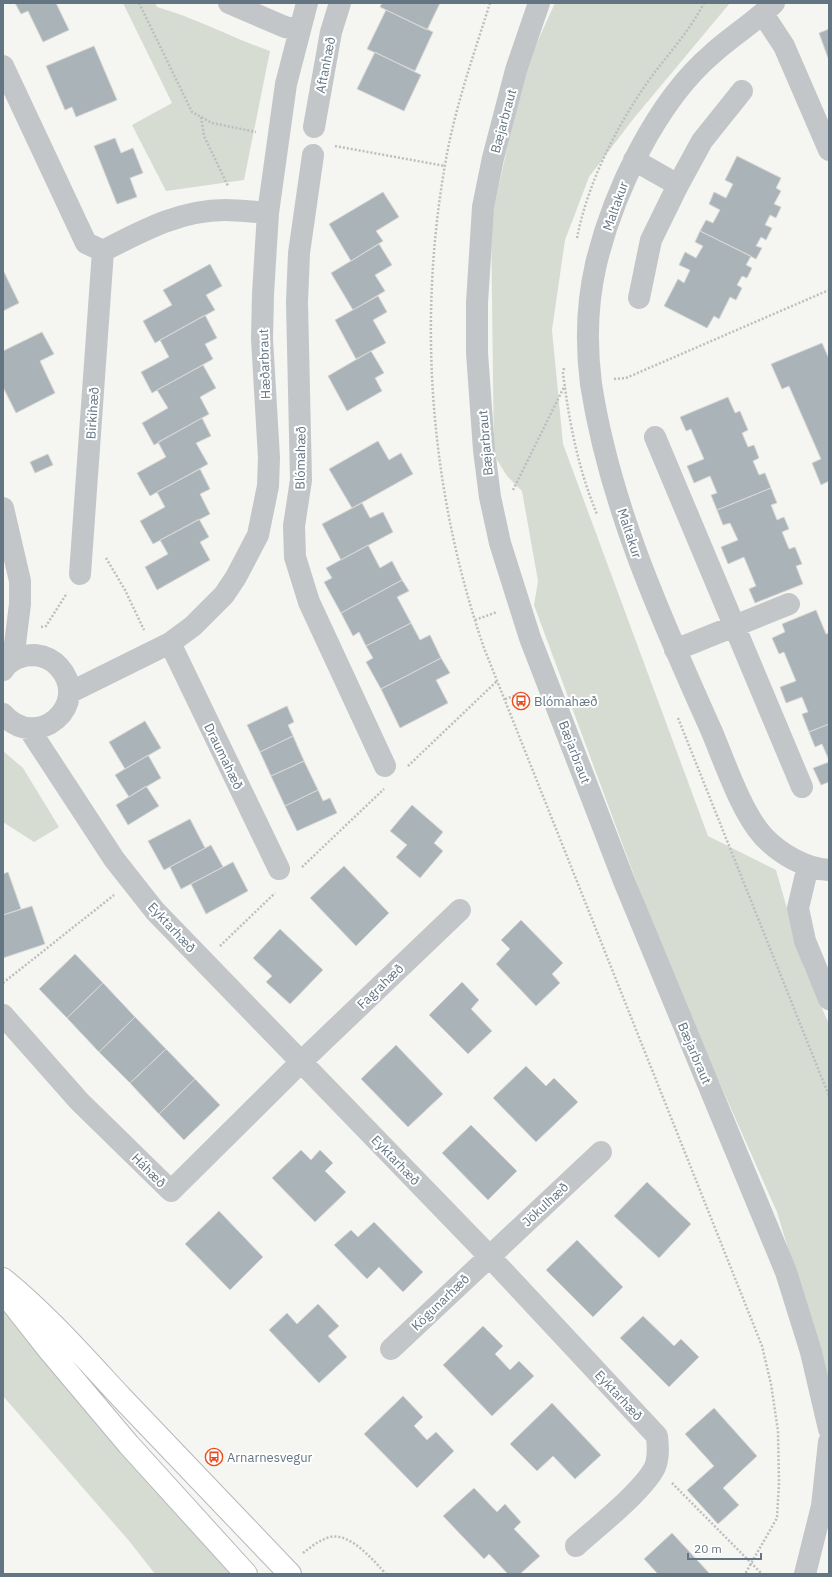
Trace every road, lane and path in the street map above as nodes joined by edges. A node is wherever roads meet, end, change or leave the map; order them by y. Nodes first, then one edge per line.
1 (139, 3) edge
2 (229, 3) edge
3 (307, 3) edge
4 (340, 3) edge
5 (539, 3) edge
6 (769, 9) edge
7 (299, 30) junction
8 (3, 66) edge
9 (742, 91) dead end
10 (201, 117) junction
11 (314, 128) dead end
12 (262, 134) dead end
13 (322, 150) joint
14 (829, 150) edge
15 (634, 160) junction
16 (445, 166) dead end
17 (678, 185) junction
18 (230, 191) dead end
19 (268, 213) junction
20 (103, 251) junction
21 (829, 290) edge
22 (638, 298) dead end
23 (607, 380) dead end
24 (565, 385) dead end
25 (266, 416) junction
26 (301, 419) junction
27 (655, 437) dead end
28 (511, 495) dead end
29 (3, 508) edge
30 (83, 538) junction
31 (80, 574) joint
32 (20, 604) junction
33 (789, 604) dead end
34 (504, 609) dead end
35 (475, 620) dead end
36 (733, 625) junction
37 (46, 626) dead end
38 (147, 636) dead end
39 (170, 643) junction
40 (675, 650) junction
41 (37, 655) junction
42 (8, 665) edge
43 (123, 666) junction
44 (63, 672) junction
45 (497, 681) dead end
46 (69, 693) junction
47 (520, 694) dead end
48 (504, 699) dead end
49 (3, 714) edge
50 (52, 724) junction
51 (29, 729) junction
52 (53, 769) junction
53 (392, 774) junction
54 (802, 787) dead end
55 (808, 866) junction
56 (829, 870) edge
57 (285, 876) junction
58 (131, 881) junction
59 (460, 910) dead end
60 (203, 960) junction
61 (3, 983) edge
62 (829, 999) edge
63 (3, 1015) edge
64 (301, 1062) junction
65 (601, 1152) dead end
66 (489, 1256) junction
67 (3, 1279) edge
68 (3, 1291) edge
69 (391, 1349) dead end
70 (829, 1429) edge
71 (829, 1442) edge
72 (655, 1466) junction
73 (576, 1546) dead end
74 (302, 1554) dead end
75 (246, 1574) edge
76 (290, 1574) edge
77 (386, 1574) edge
78 (762, 1574) edge
79 (805, 1574) edge

1 - 10 path
2 - 7 street
3 - 7 street, Hæðarbraut
4 - 11 street, Aftanhæð
5 - 70 street, Bæjarbraut
6 - 14 street, Maltakur
6 - 15 street, Maltakur
7 - 19 street, Hæðarbraut
8 - 20 street
9 - 17 street
10 - 12 path
10 - 18 path
13 - 16 path
13 - 26 street, Blómahæð
15 - 17 street
15 - 40 street, Maltakur
17 - 22 street
19 - 20 street
19 - 25 street, Hæðarbraut
20 - 30 street, Birkihæð
21 - 23 path
24 - 28 path
25 - 26 street, Blómahæð
25 - 39 street, Hæðarbraut
26 - 53 street, Blómahæð
27 - 36 street
29 - 32 street
30 - 31 street, Birkihæð
30 - 38 path
31 - 37 path
32 - 41 street
32 - 42 street
33 - 36 street
34 - 35 path
36 - 40 street
36 - 54 street
39 - 43 street, Hæðarbraut
39 - 57 street, Draumahæð
40 - 55 street, Maltakur
41 - 42 street
41 - 44 street
43 - 44 street, Hæðarbraut
43 - 46 street, Hæðarbraut
44 - 46 street
45 - 53 path
46 - 50 street
47 - 48 path
49 - 51 street
50 - 51 street
50 - 52 street
51 - 52 street, Eyktarhæð
52 - 58 street, Eyktarhæð
53 - 57 path
55 - 56 street, Maltakur
55 - 62 street
57 - 60 path
58 - 60 street, Eyktarhæð
58 - 61 path
59 - 64 street, Fagrahæð
60 - 64 street, Eyktarhæð
63 - 64 street, Háhæð
64 - 66 street, Eyktarhæð
65 - 66 street, Jökulhæð
66 - 69 street, Kögunarhæð
66 - 72 street, Eyktarhæð
67 - 76 main road
68 - 75 main road
71 - 79 street
72 - 73 street, Eyktarhæð
72 - 78 path
74 - 77 path

